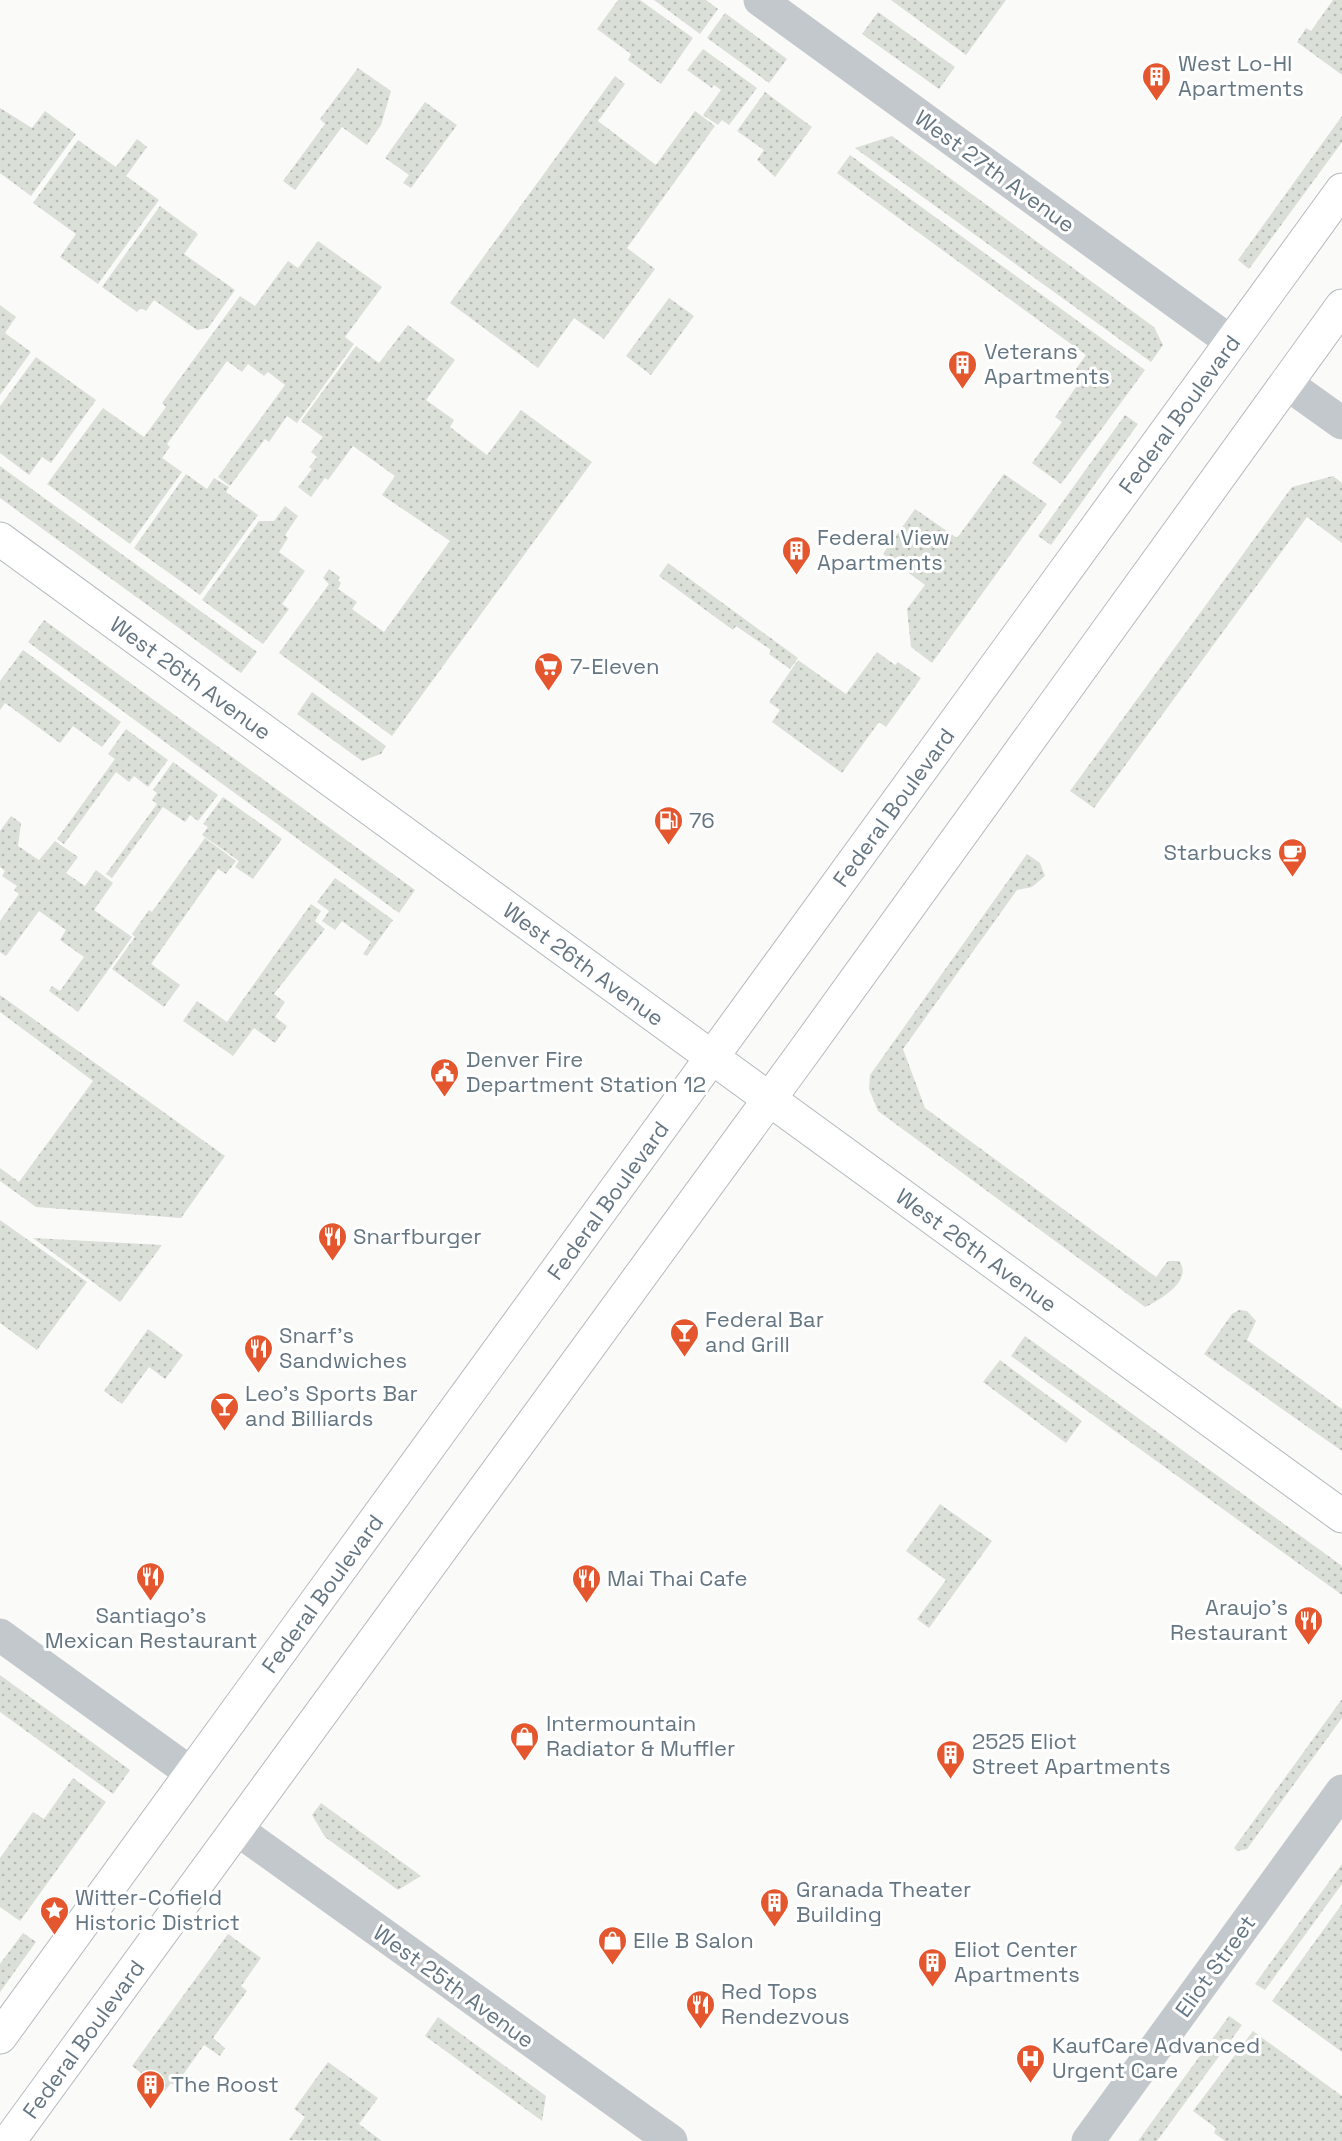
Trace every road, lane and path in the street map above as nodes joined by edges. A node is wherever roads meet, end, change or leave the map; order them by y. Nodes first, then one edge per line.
1 (760, 0) edge
2 (1342, 189) edge
3 (1342, 306) edge
4 (1231, 342) junction
5 (1286, 382) junction
6 (1342, 423) edge
7 (4, 548) edge
8 (712, 1056) junction
9 (770, 1098) junction
10 (1342, 1516) edge
11 (0, 1635) edge
12 (191, 1773) junction
13 (1342, 1791) edge
14 (238, 1830) junction
15 (0, 2037) edge
16 (9, 2141) edge
17 (671, 2141) edge
18 (1088, 2141) edge

1 - 4 street, West 27th Avenue
2 - 4 main road, Federal Boulevard
3 - 5 main road, Federal Boulevard
4 - 8 main road, Federal Boulevard
5 - 6 street
5 - 9 main road, Federal Boulevard
7 - 8 main road, West 26th Avenue
8 - 9 main road, West 26th Avenue
8 - 12 main road, Federal Boulevard
9 - 10 main road, West 26th Avenue
9 - 14 main road, Federal Boulevard
11 - 12 street
12 - 15 main road, Federal Boulevard
13 - 18 street, Eliot Street
14 - 16 main road, Federal Boulevard
14 - 17 street, West 25th Avenue

